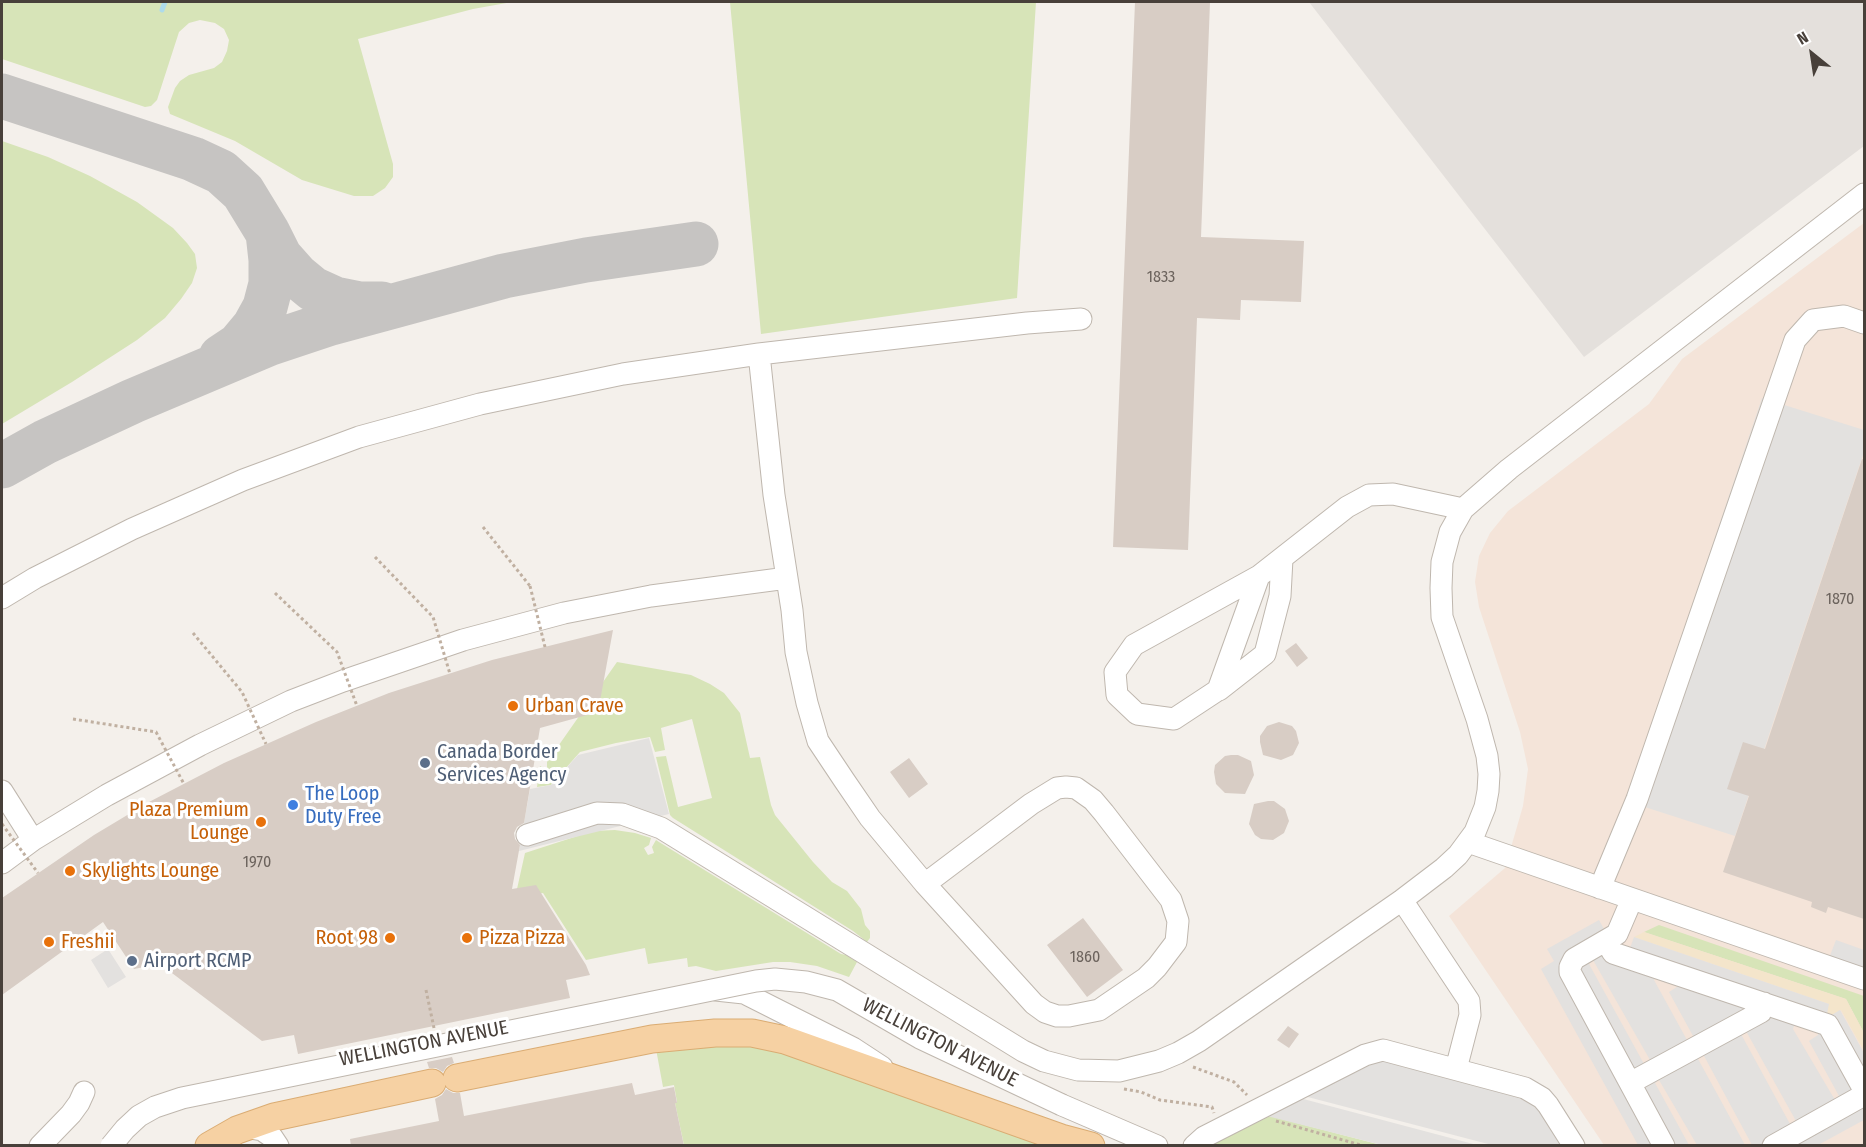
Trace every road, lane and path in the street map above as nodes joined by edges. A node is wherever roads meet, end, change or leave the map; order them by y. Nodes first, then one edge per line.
1 (1864, 194) edge
2 (1081, 319) dead end
3 (1864, 322) edge
4 (759, 354) junction
5 (1463, 509) junction
6 (483, 527) dead end
7 (375, 557) dead end
8 (1282, 559) junction
9 (1259, 576) junction
10 (787, 578) junction
11 (275, 593) dead end
12 (2, 598) edge
13 (194, 633) dead end
14 (545, 647) dead end
15 (450, 674) dead end
16 (1218, 690) junction
17 (357, 706) dead end
18 (73, 719) dead end
19 (266, 744) dead end
20 (184, 784) dead end
21 (2, 791) edge
22 (2, 824) edge
23 (526, 835) dead end
24 (33, 840) junction
25 (1468, 842) junction
26 (2, 863) edge
27 (38, 873) dead end
28 (925, 884) junction
29 (1600, 888) junction
30 (1632, 899) junction
31 (1402, 900) junction
32 (1606, 941) junction
33 (1864, 979) edge
34 (426, 990) dead end
35 (1764, 1003) junction
36 (437, 1042) junction
37 (1456, 1069) junction
38 (1630, 1083) junction
39 (907, 1084) junction
40 (1864, 1090) edge
41 (84, 1092) dead end
42 (1864, 1095) edge
43 (274, 1117) junction
44 (244, 1127) junction
45 (39, 1146) edge
46 (111, 1146) edge
47 (123, 1146) edge
48 (196, 1146) edge
49 (209, 1146) edge
50 (278, 1146) edge
51 (1091, 1146) edge
52 (1157, 1146) edge
53 (1194, 1146) edge
54 (1574, 1146) edge
55 (1664, 1146) edge
56 (1773, 1146) edge

1 - 5 street
2 - 4 street
3 - 29 street
4 - 10 street
4 - 12 street
5 - 8 street
5 - 25 street
6 - 14 path, bridge
7 - 15 path, bridge
8 - 9 street
8 - 16 street
9 - 16 street
9 - 16 street
10 - 24 street
10 - 28 street
11 - 17 path, bridge
13 - 19 path, bridge
18 - 20 path, bridge
21 - 24 street
22 - 27 path, bridge
23 - 31 street
24 - 26 street
25 - 29 street
25 - 31 street
28 - 28 street
29 - 30 street
30 - 32 street
30 - 33 street
31 - 37 street
32 - 35 street
32 - 38 street
34 - 36 path
35 - 38 street
35 - 40 street
36 - 39 street, WELLINGTON AVENUE
36 - 47 street, WELLINGTON AVENUE
37 - 53 street
37 - 54 street
38 - 55 street
39 - 43 main road, WELLINGTON AVENUE
39 - 51 main road, WELLINGTON AVENUE
41 - 45 street
42 - 56 street
43 - 44 main road, WELLINGTON AVENUE
43 - 48 street
44 - 49 main road, WELLINGTON AVENUE
44 - 50 street
46 - 52 street, WELLINGTON AVENUE, bridge

